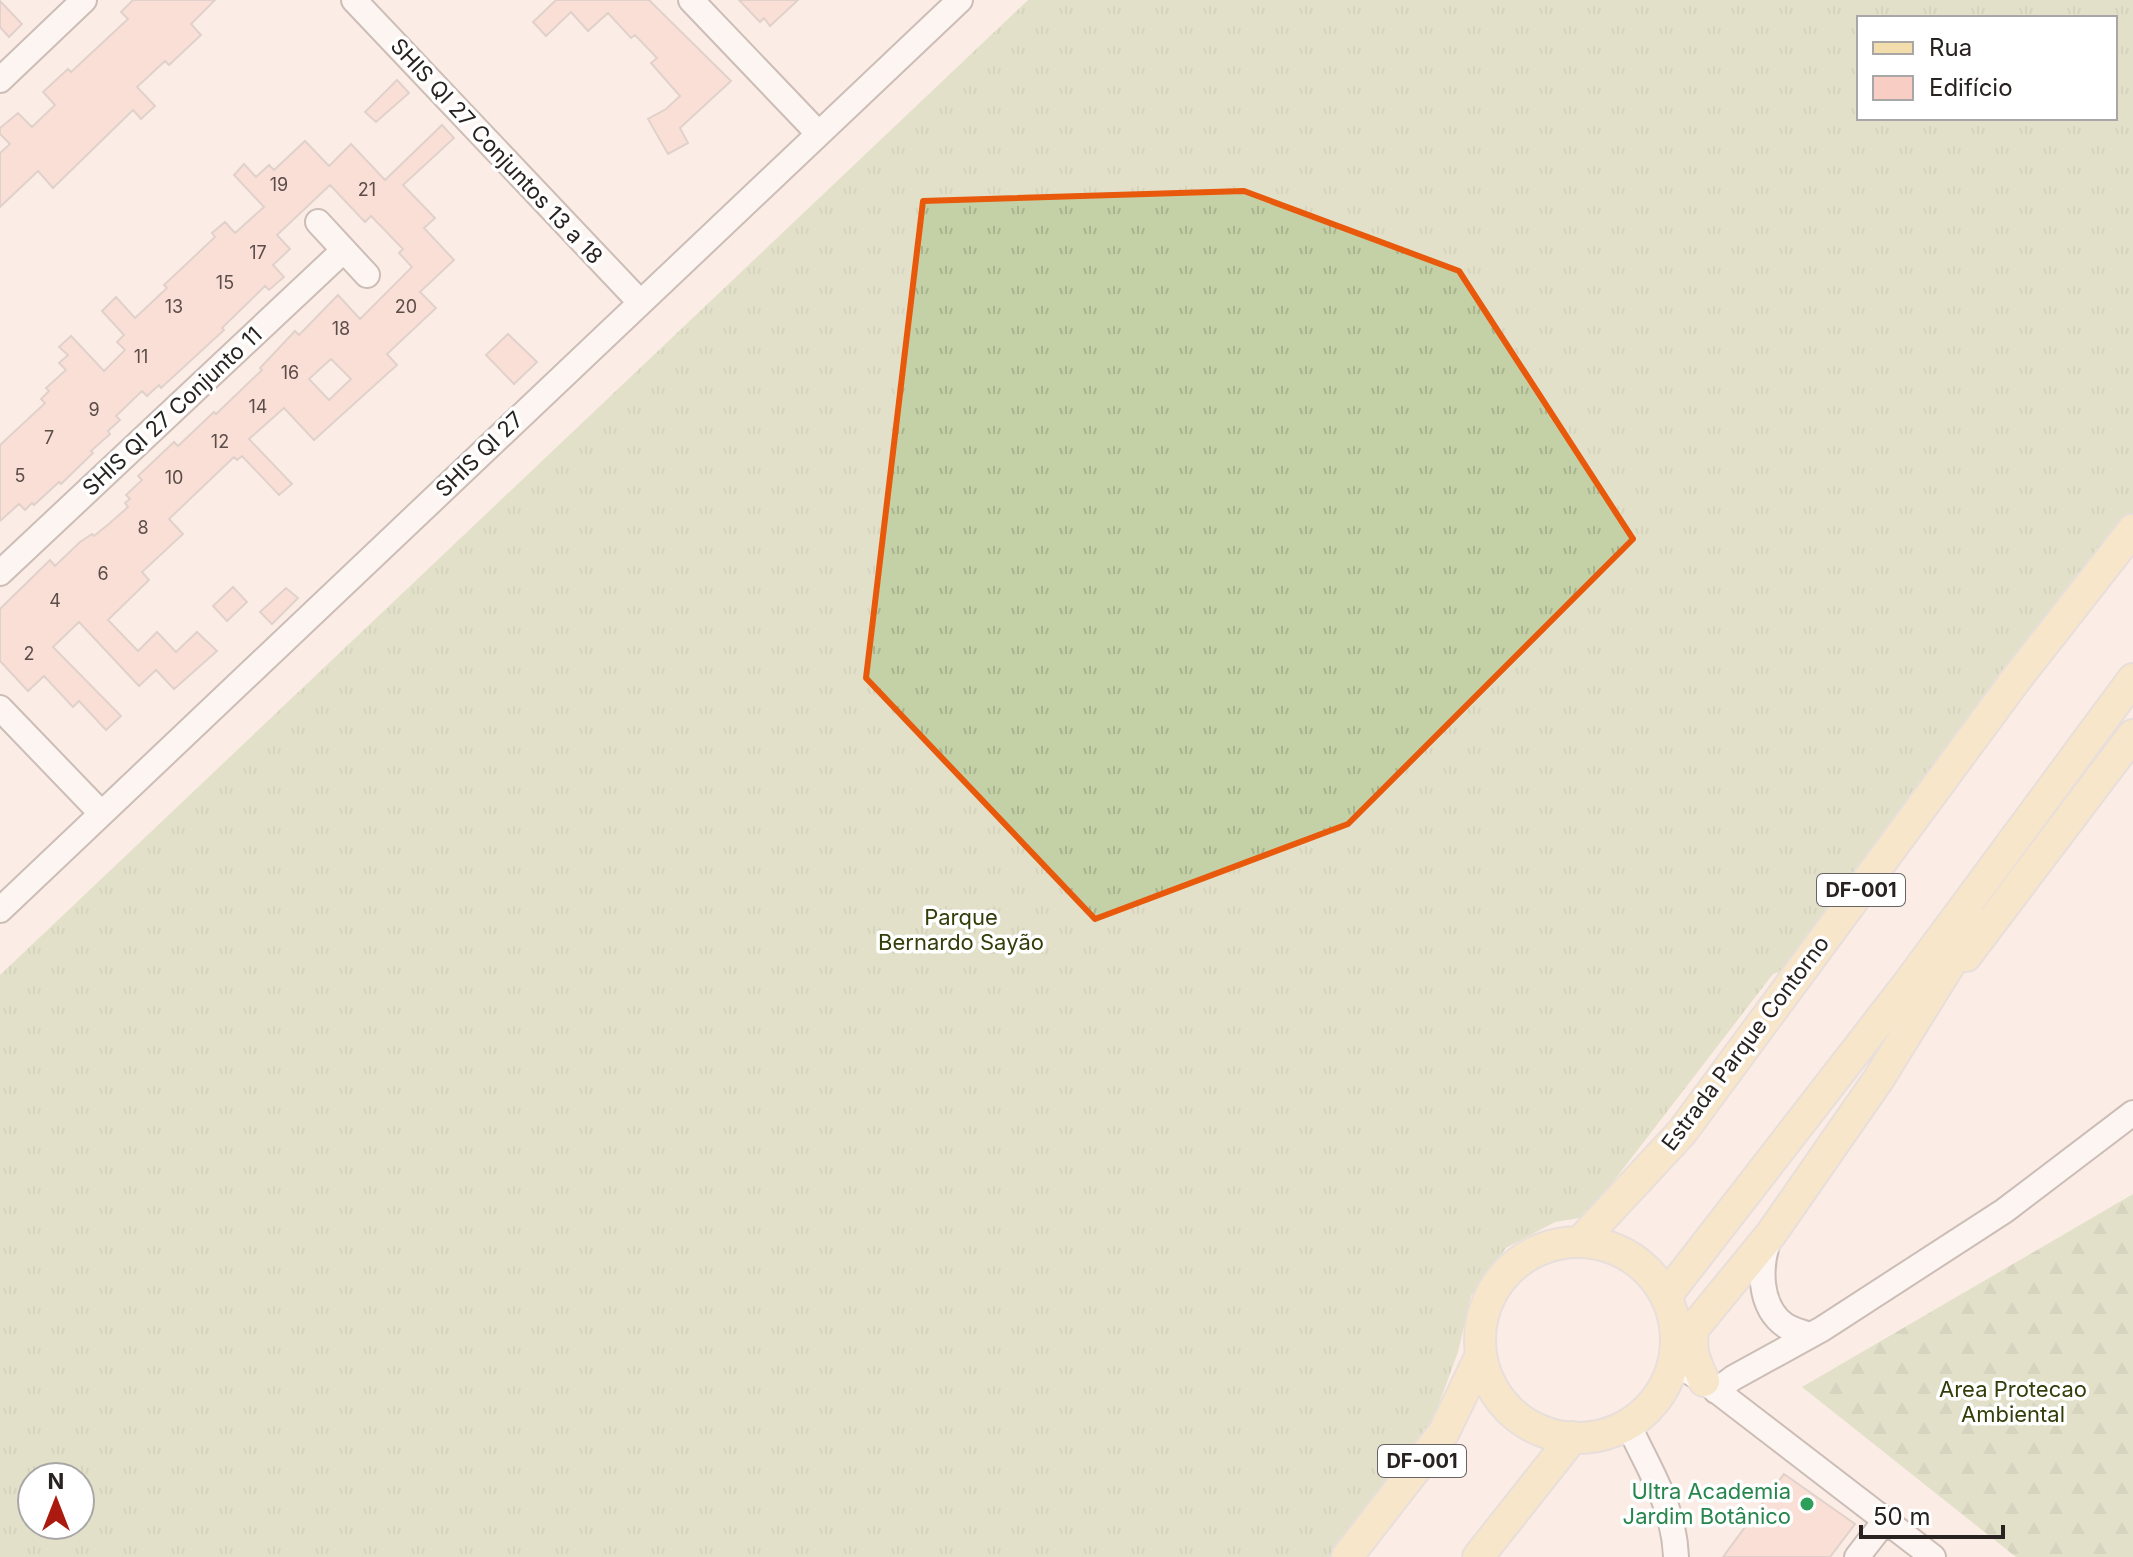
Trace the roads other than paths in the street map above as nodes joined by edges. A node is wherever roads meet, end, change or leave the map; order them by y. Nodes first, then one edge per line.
1 (84, 0) edge
2 (354, 0) edge
3 (691, 0) edge
4 (960, 0) edge
5 (0, 80) edge
6 (818, 133) junction
7 (318, 222) dead end
8 (344, 250) junction
9 (367, 275) dead end
10 (639, 301) junction
11 (2133, 530) edge
12 (0, 573) edge
13 (2133, 679) edge
14 (0, 708) edge
15 (2133, 735) edge
16 (101, 813) junction
17 (1990, 872) junction
18 (0, 910) edge
19 (1914, 1024) junction
20 (2133, 1113) edge
21 (1771, 1234) junction
22 (1580, 1242) junction
23 (1666, 1296) junction
24 (1810, 1335) junction
25 (1481, 1355) junction
26 (1674, 1362) junction
27 (1710, 1386) junction
28 (1628, 1424) junction
29 (1573, 1437) junction
30 (1885, 1521) junction
31 (1675, 1531) junction
32 (1347, 1557) edge
33 (1478, 1557) edge
34 (1659, 1557) edge
35 (1676, 1557) edge
36 (1857, 1557) edge
37 (1933, 1557) edge

1 - 5 street
2 - 10 street, SHIS QI 27 Conjuntos 13 a 18
3 - 6 street
4 - 6 street, SHIS QI 27
6 - 10 street, SHIS QI 27
7 - 8 street
8 - 9 street
8 - 12 street, SHIS QI 27 Conjunto 11
10 - 16 street, SHIS QI 27
11 - 22 main road, Estrada Parque Contorno / DF-001
13 - 17 main road
14 - 16 street
15 - 19 main road
16 - 18 street, SHIS QI 27
17 - 19 main road
17 - 23 main road
19 - 21 main road
20 - 24 street
21 - 24 street
21 - 27 main road
22 - 23 main road, DF-001
22 - 25 main road, DF-001
23 - 26 main road, DF-001
24 - 27 street
25 - 29 main road, DF-001
25 - 32 main road, DF-001
26 - 27 street
26 - 28 main road, DF-001
27 - 30 street
28 - 29 main road, DF-001
28 - 31 street
29 - 33 main road
30 - 36 street
30 - 37 street
31 - 34 street
31 - 35 street

